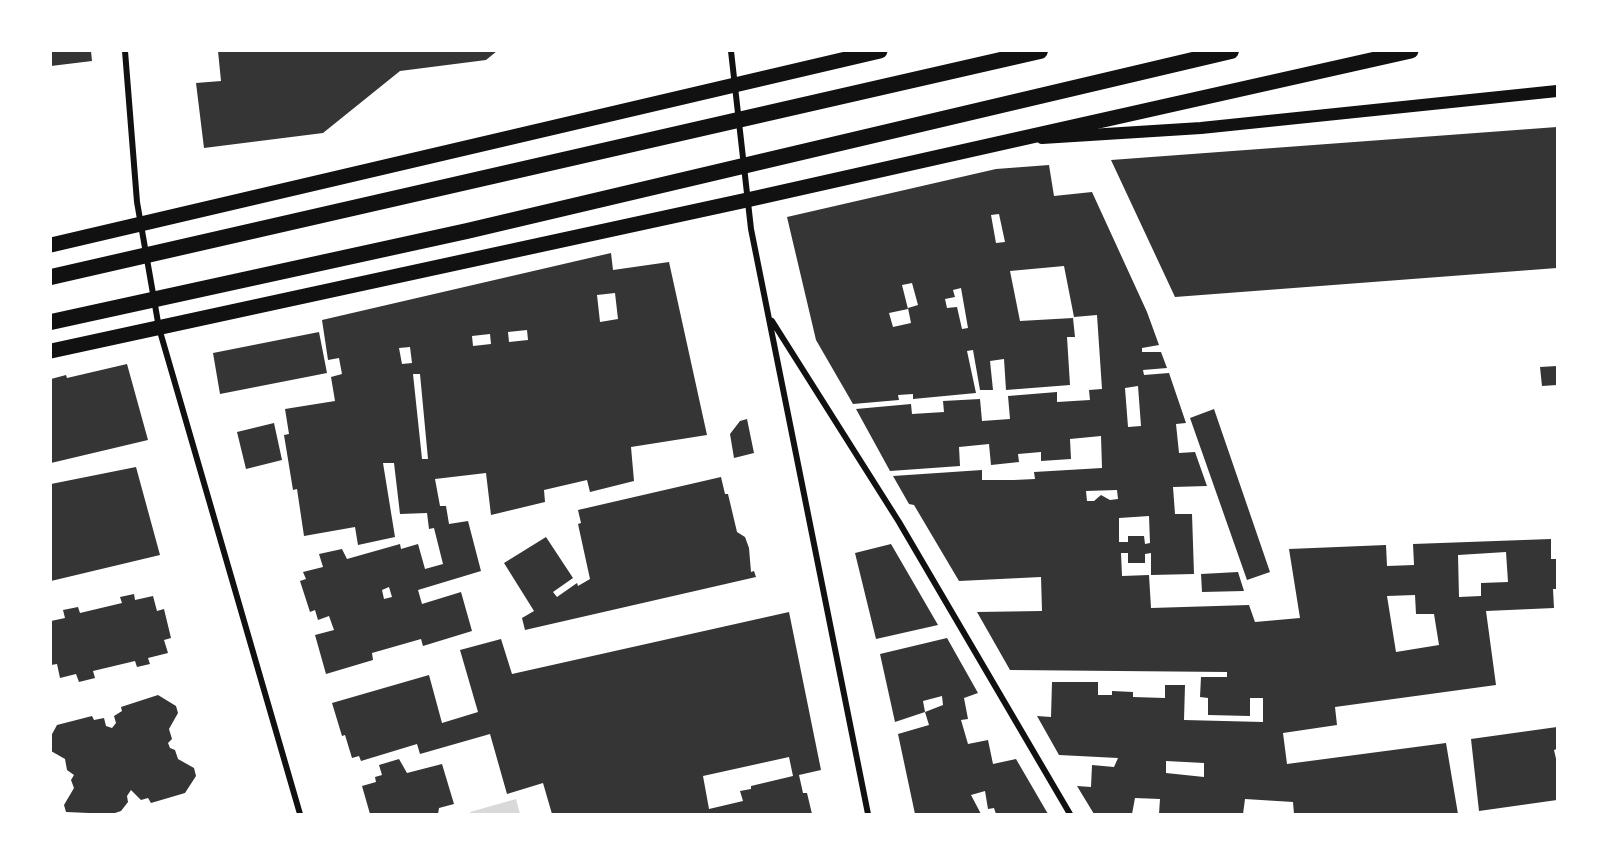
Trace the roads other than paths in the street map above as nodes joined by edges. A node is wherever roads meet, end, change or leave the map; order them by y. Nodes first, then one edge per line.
1 (125, 51) edge
2 (731, 51) edge
3 (880, 51) edge
4 (1040, 51) edge
5 (1231, 51) edge
6 (1412, 51) edge
7 (735, 84) junction
8 (1557, 91) edge
9 (1032, 137) junction
10 (747, 200) junction
11 (140, 225) junction
12 (51, 245) edge
13 (51, 277) edge
14 (770, 318) junction
15 (51, 322) edge
16 (159, 328) junction
17 (51, 351) edge
18 (300, 814) edge
19 (868, 814) edge
20 (1070, 814) edge

1 - 11 street
2 - 7 street
3 - 7 main road
4 - 13 highway
5 - 15 highway
6 - 9 main road
7 - 10 street
7 - 11 main road
8 - 9 main road
9 - 10 main road
10 - 14 street
10 - 16 main road
11 - 12 main road
11 - 16 street
14 - 19 street
14 - 20 street
16 - 17 main road
16 - 18 street

